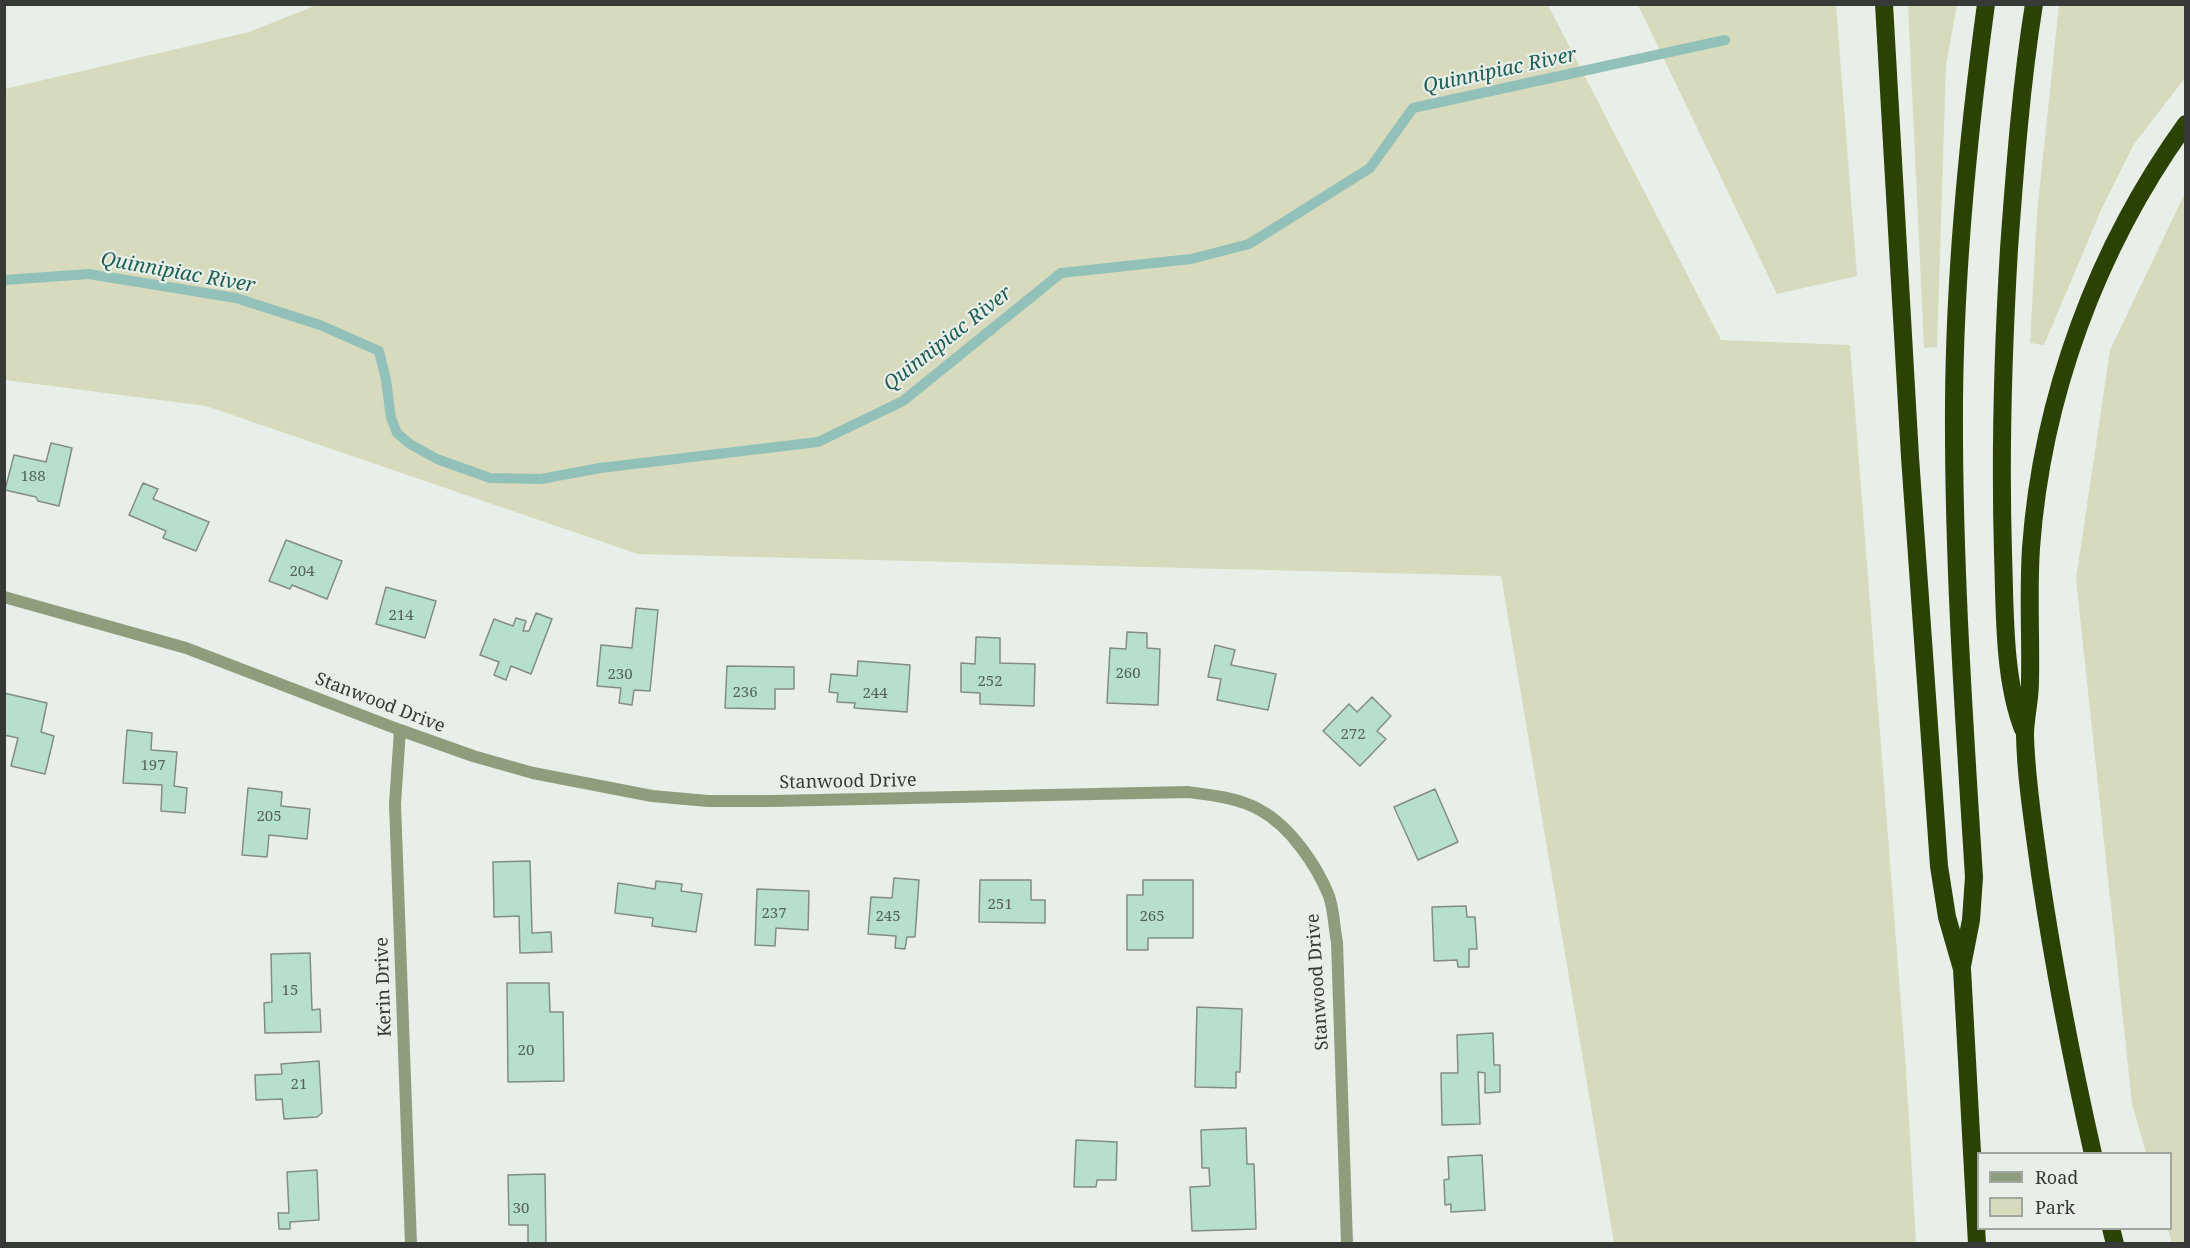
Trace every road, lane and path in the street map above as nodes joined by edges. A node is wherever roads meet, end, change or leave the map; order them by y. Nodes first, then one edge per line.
1 (1884, 4) edge
2 (1986, 4) edge
3 (2034, 4) edge
4 (2186, 124) edge
5 (4, 597) edge
6 (400, 730) junction
7 (2025, 733) junction
8 (1962, 969) junction
9 (2092, 1152) edge
10 (411, 1244) edge
11 (1347, 1244) edge
12 (1977, 1244) edge

1 - 8 highway
2 - 8 highway
3 - 7 highway
4 - 7 highway
5 - 6 street, Stanwood Drive
6 - 10 street, Kerin Drive
6 - 11 street, Stanwood Drive
7 - 9 highway
8 - 12 highway

